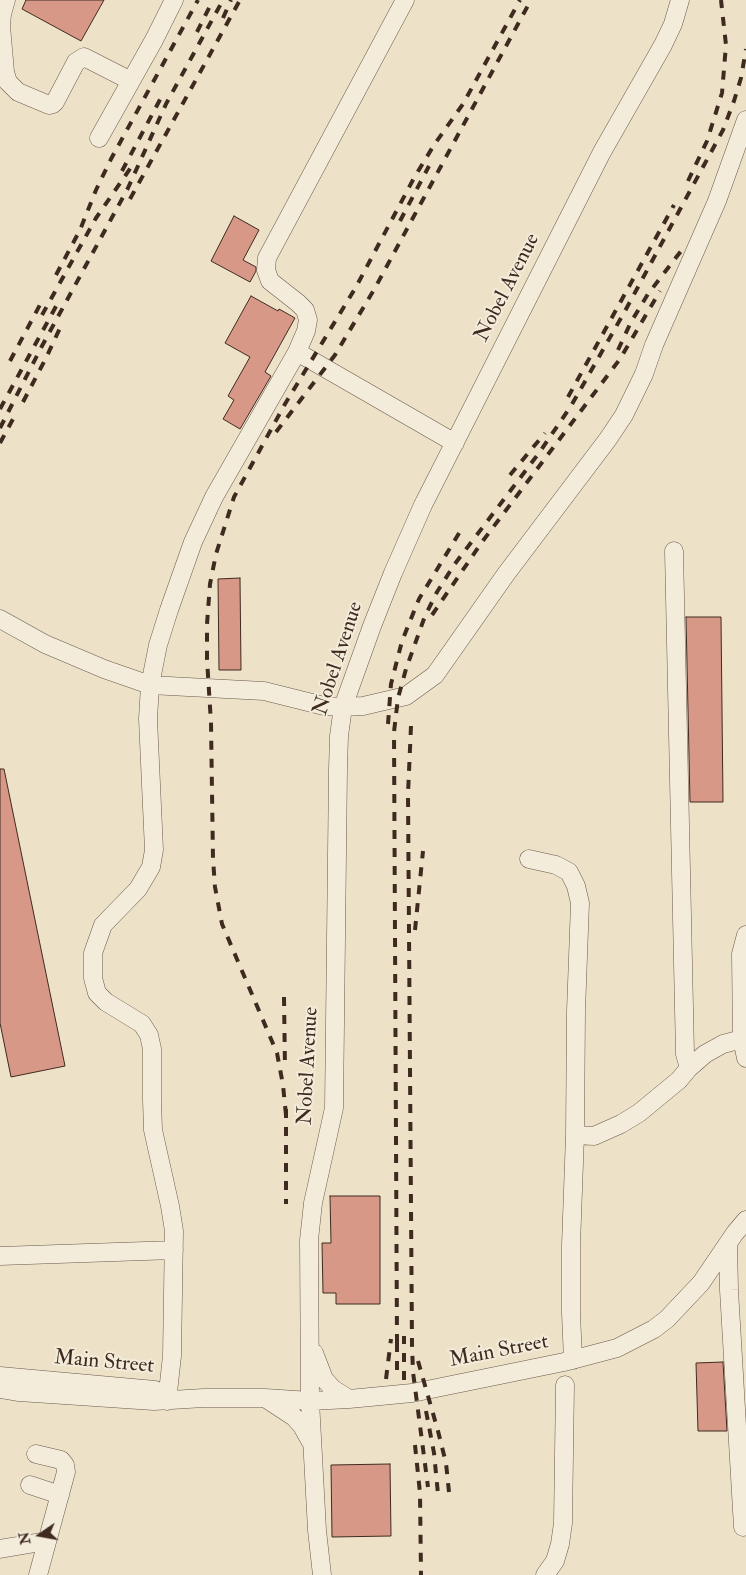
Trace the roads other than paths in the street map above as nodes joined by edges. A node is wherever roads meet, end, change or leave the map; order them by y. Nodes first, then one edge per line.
1 (6, 0) edge
2 (174, 0) edge
3 (405, 0) edge
4 (680, 0) edge
5 (131, 81) junction
6 (746, 120) edge
7 (99, 138) dead end
8 (297, 352) junction
9 (455, 443) junction
10 (674, 551) dead end
11 (0, 619) edge
12 (150, 684) junction
13 (343, 708) junction
14 (529, 860) dead end
15 (746, 935) edge
16 (742, 1039) junction
17 (746, 1058) edge
18 (689, 1068) junction
19 (575, 1135) junction
20 (746, 1220) edge
21 (728, 1243) junction
22 (174, 1250) junction
23 (0, 1256) edge
24 (309, 1336) junction
25 (573, 1360) junction
26 (0, 1376) edge
27 (565, 1385) dead end
28 (0, 1389) edge
29 (19, 1392) junction
30 (0, 1394) edge
31 (167, 1396) junction
32 (265, 1398) junction
33 (343, 1400) junction
34 (310, 1401) junction
35 (312, 1437) junction
36 (36, 1454) dead end
37 (30, 1485) dead end
38 (60, 1495) junction
39 (743, 1527) dead end
40 (47, 1541) junction
41 (0, 1549) edge
42 (33, 1574) edge
43 (322, 1575) edge
44 (545, 1575) edge

1 - 5 street
2 - 5 street
3 - 8 street
4 - 9 street, Nobel Avenue
5 - 7 street
6 - 13 street
8 - 9 street
8 - 12 street
9 - 13 street, Nobel Avenue
10 - 18 street
11 - 12 street
12 - 13 street
12 - 22 street
13 - 24 street, Nobel Avenue
14 - 19 street
15 - 16 street
16 - 17 street
16 - 18 street
18 - 19 street
19 - 25 street
20 - 21 street, Main Street
21 - 25 street, Main Street
21 - 39 street
22 - 23 street
22 - 31 street
24 - 33 street
24 - 34 street, Nobel Avenue
25 - 33 street, Main Street
26 - 31 street, Main Street
27 - 44 street
28 - 29 street, Main Street
29 - 30 street
29 - 31 street, Main Street
31 - 32 street, Main Street
32 - 34 street, Main Street
32 - 35 street
33 - 34 street, Main Street
33 - 35 street
34 - 35 street, Nobel Avenue
35 - 43 street, Nobel Avenue
36 - 38 street
37 - 38 street
38 - 40 street
40 - 41 street
40 - 42 street

